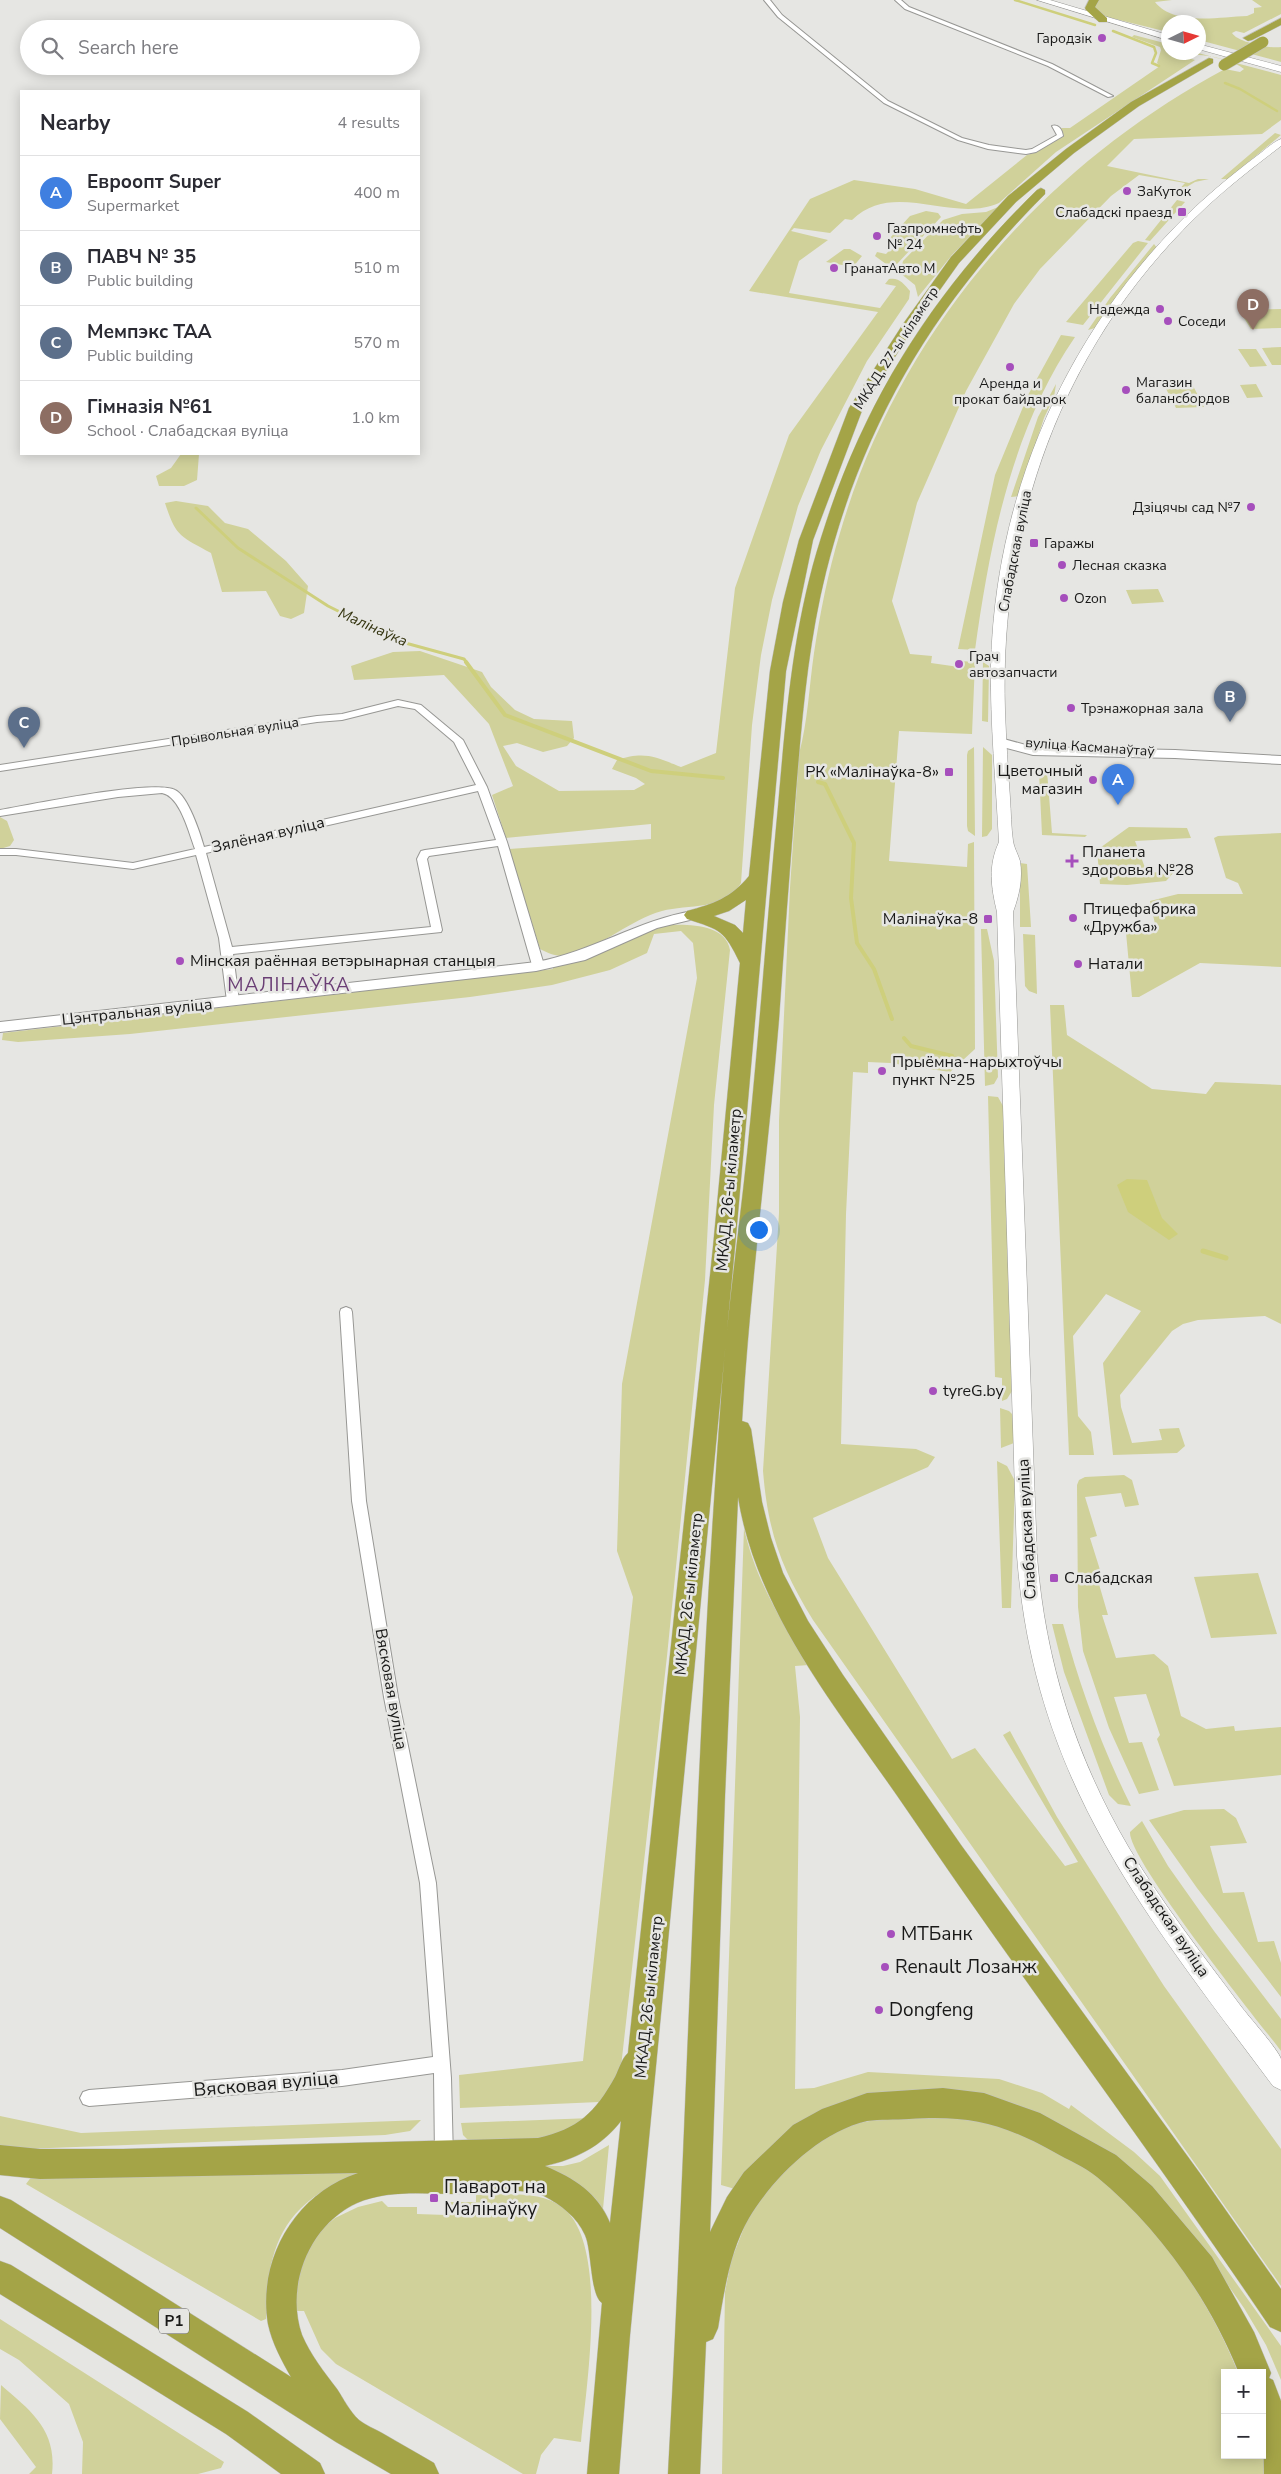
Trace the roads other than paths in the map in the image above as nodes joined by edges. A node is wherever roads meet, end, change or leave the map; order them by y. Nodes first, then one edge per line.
1 (767, 0) edge
2 (898, 0) edge
3 (1041, 0) edge
4 (1094, 0) edge
5 (1103, 20) junction
6 (1281, 21) edge
7 (1281, 32) edge
8 (1161, 36) edge
9 (1206, 48) edge
10 (1281, 69) edge
11 (1110, 96) dead end
12 (1054, 127) dead end
13 (1106, 131) junction
14 (1281, 142) edge
15 (774, 713) joint
16 (795, 713) joint
17 (1000, 742) junction
18 (1281, 760) edge
19 (0, 768) edge
20 (482, 787) junction
21 (0, 813) edge
22 (502, 842) junction
23 (200, 850) junction
24 (0, 852) edge
25 (758, 876) junction
26 (693, 915) junction
27 (227, 951) junction
28 (749, 962) junction
29 (538, 966) junction
30 (233, 1001) junction
31 (0, 1027) edge
32 (346, 1312) dead end
33 (733, 1382) junction
34 (644, 2048) junction
35 (443, 2071) junction
36 (1281, 2078) edge
37 (89, 2098) dead end
38 (0, 2160) edge
39 (444, 2168) junction
40 (0, 2211) edge
41 (0, 2276) edge
42 (1281, 2316) edge
43 (614, 2335) junction
44 (1253, 2369) edge
45 (1266, 2404) edge
46 (688, 2412) junction
47 (347, 2431) junction
48 (309, 2474) edge
49 (424, 2474) edge
50 (603, 2474) edge
51 (684, 2474) edge
52 (1280, 2474) edge

1 - 12 street
2 - 11 street
3 - 5 main road
4 - 5 highway
5 - 8 main road
6 - 13 highway
7 - 13 highway, bridge
9 - 10 main road
13 - 15 highway, МКАД, 27-ы кіламетр
13 - 16 highway, МКАД, 27-ы кіламетр
14 - 17 main road, Слабадская вуліца
15 - 25 highway, МКАД, 26-ы кіламетр
16 - 33 highway, МКАД, 26-ы кіламетр
17 - 18 street, вуліца Касманаўтаў
17 - 36 main road, Слабадская вуліца
19 - 20 street, Прывольная вуліца
20 - 22 street
20 - 23 street, Зялёная вуліца
21 - 23 street
22 - 27 street
22 - 29 street
23 - 24 street, Зялёная вуліца
23 - 27 street
25 - 26 highway
25 - 28 highway, МКАД, 26-ы кіламетр
26 - 28 highway
26 - 29 street, Цэнтральная вуліца
27 - 30 street
28 - 34 highway, МКАД, 26-ы кіламетр
29 - 30 street, Цэнтральная вуліца
30 - 31 street, Цэнтральная вуліца
32 - 35 street, Вясковая вуліца
33 - 42 highway
33 - 46 highway, МКАД, 26-ы кіламетр
34 - 39 highway
34 - 43 highway, МКАД, 26-ы кіламетр
35 - 37 street, Вясковая вуліца
35 - 39 street
38 - 39 highway
39 - 43 highway
39 - 47 highway
40 - 47 highway, Р1
41 - 48 highway
43 - 50 highway, МКАД, 26-ы кіламетр
44 - 46 highway
45 - 52 highway
46 - 51 highway, МКАД, 26-ы кіламетр
47 - 49 highway, Р1

